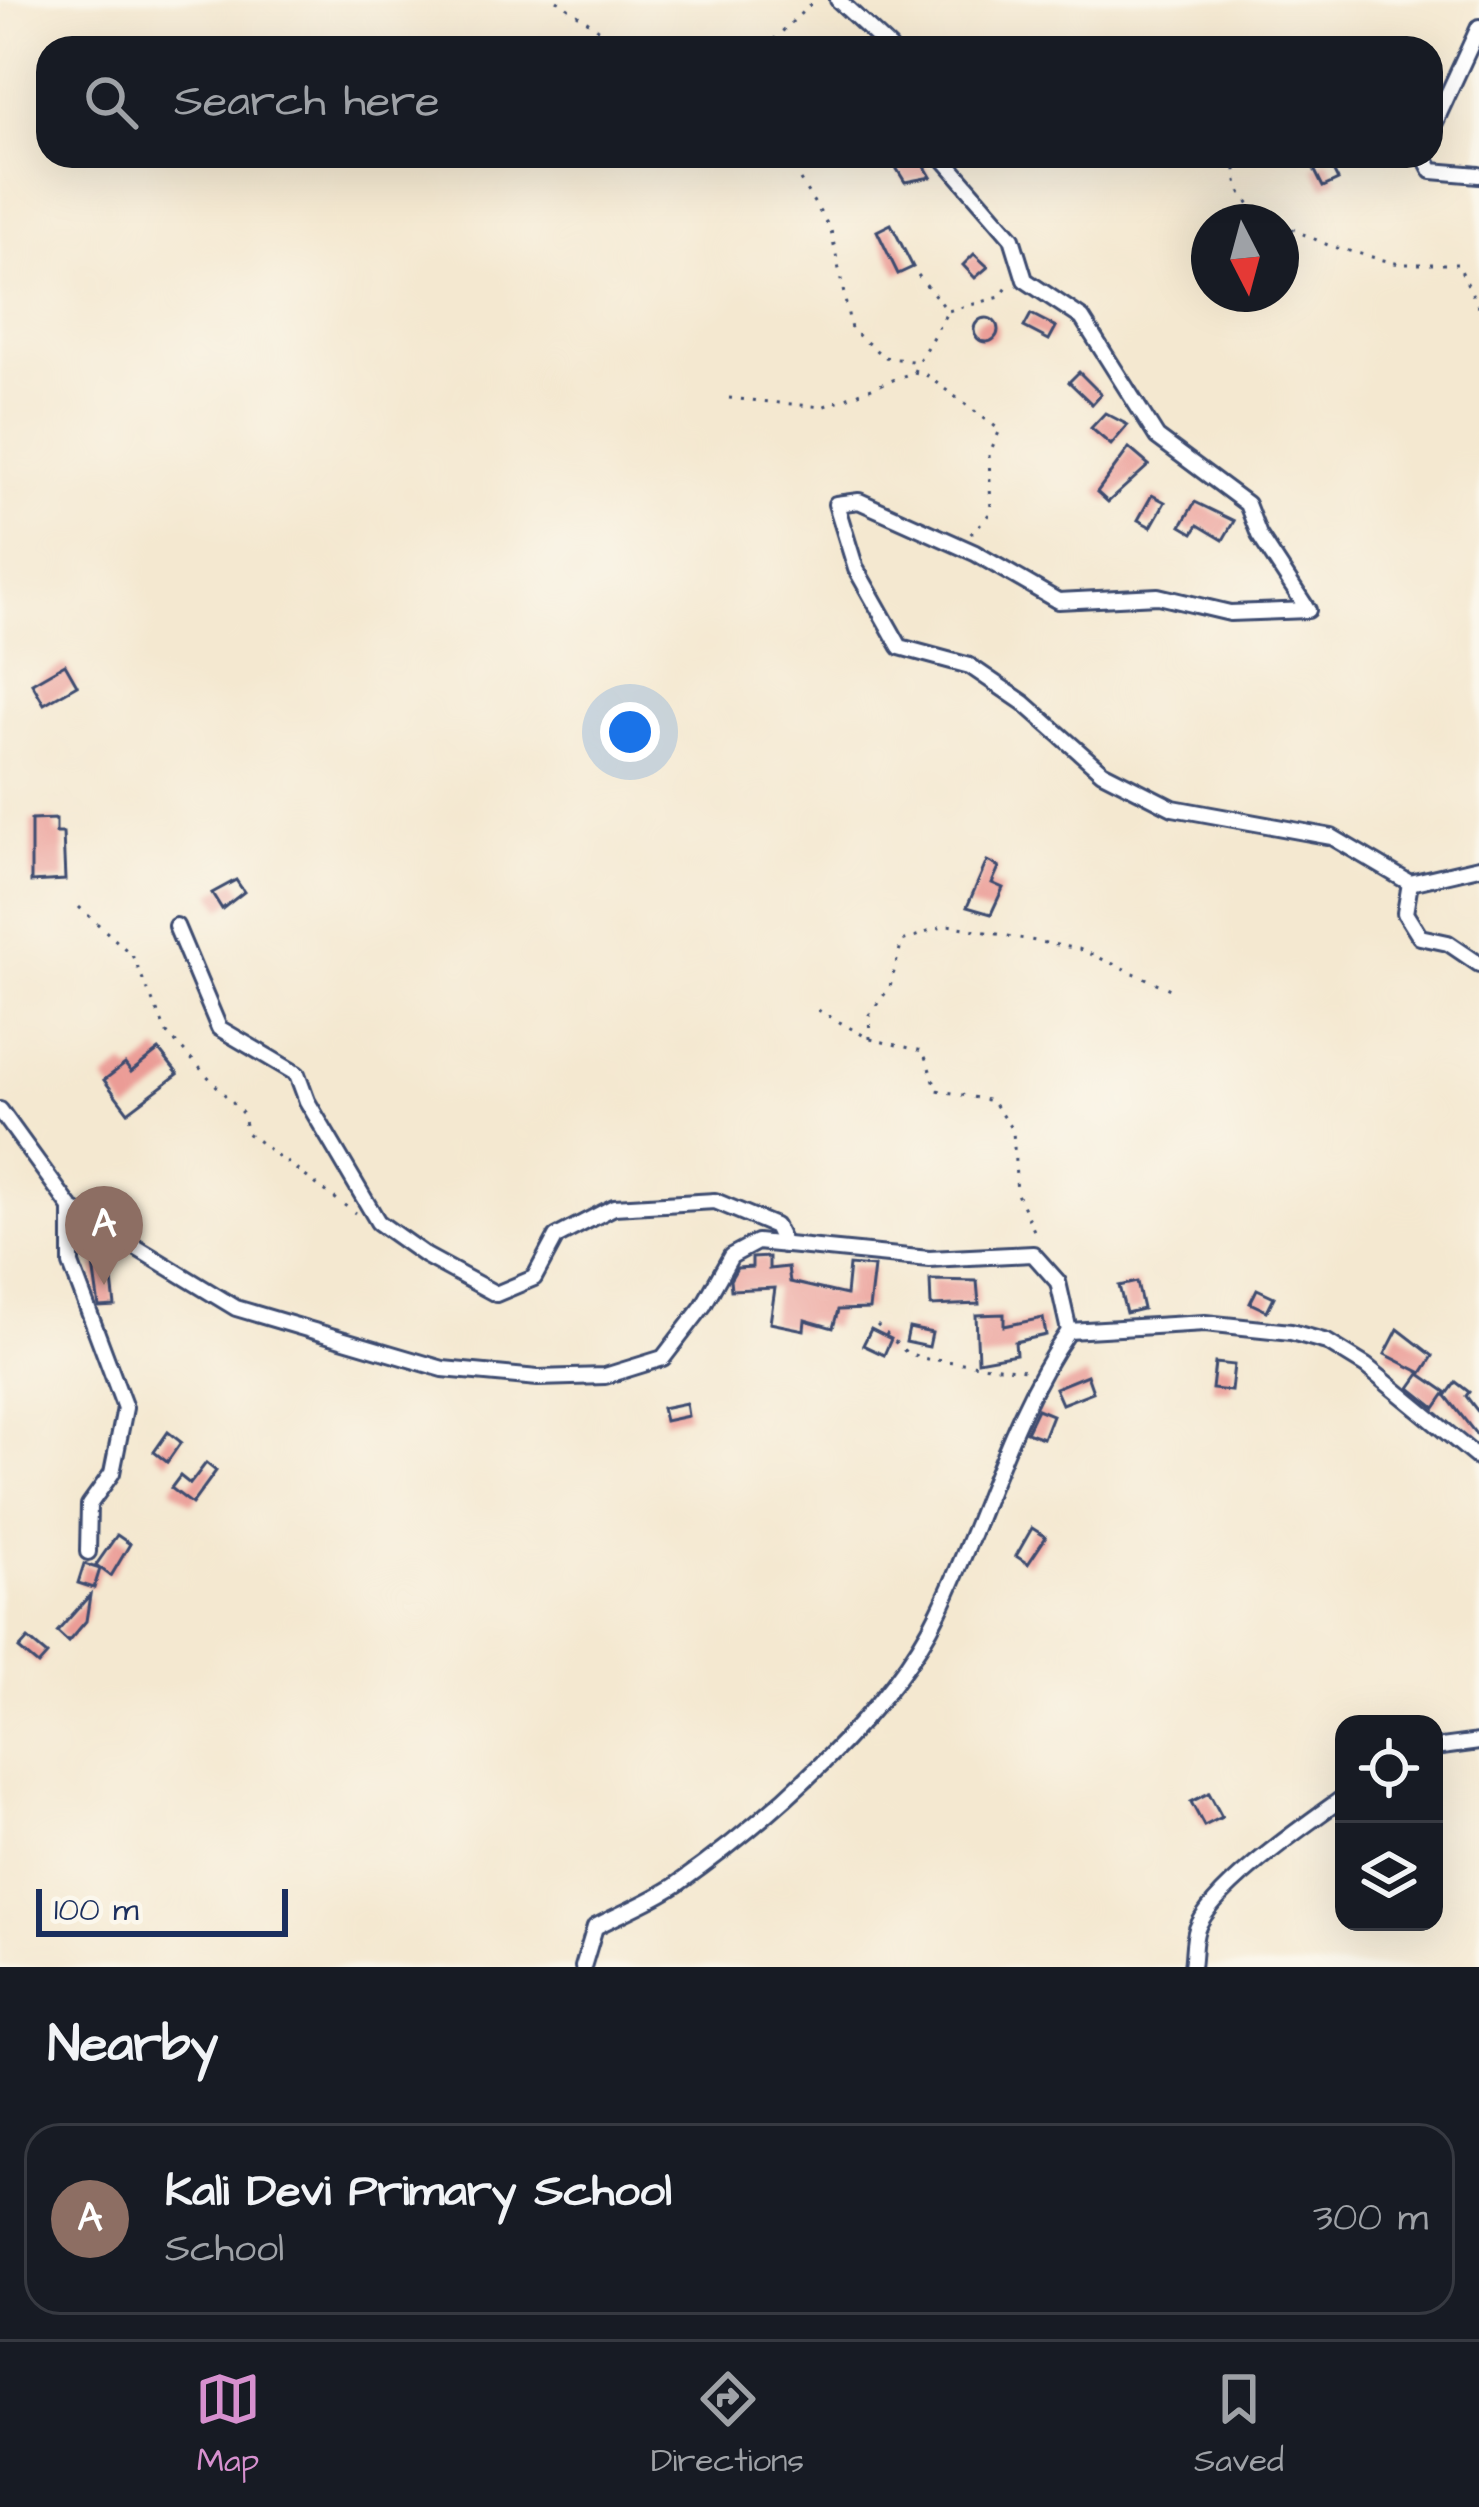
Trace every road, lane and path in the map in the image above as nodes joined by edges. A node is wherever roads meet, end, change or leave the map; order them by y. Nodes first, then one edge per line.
1 (557, 0) edge
2 (815, 0) edge
3 (838, 0) edge
4 (1479, 27) edge
5 (610, 36) edge
6 (777, 36) edge
7 (877, 36) edge
8 (1443, 105) edge
9 (800, 168) edge
10 (951, 168) edge
11 (1235, 168) edge
12 (1430, 168) edge
13 (1479, 175) edge
14 (1250, 204) edge
15 (1299, 232) edge
16 (1022, 271) junction
17 (918, 275) dead end
18 (1479, 308) edge
19 (948, 311) junction
20 (918, 362) junction
21 (914, 372) junction
22 (729, 398) dead end
23 (961, 546) junction
24 (1479, 867) edge
25 (1410, 884) junction
26 (79, 907) dead end
27 (176, 926) dead end
28 (1479, 964) edge
29 (1177, 992) dead end
30 (818, 1010) dead end
31 (870, 1039) junction
32 (0, 1110) edge
33 (71, 1208) junction
34 (374, 1216) junction
35 (784, 1245) junction
36 (1034, 1254) junction
37 (877, 1325) dead end
38 (1070, 1331) junction
39 (1038, 1375) junction
40 (1479, 1460) edge
41 (88, 1552) dead end
42 (1479, 1742) edge
43 (1443, 1747) edge
44 (1335, 1805) edge
45 (583, 1967) edge
46 (1192, 1967) edge

1 - 5 path
2 - 6 path
3 - 7 street
4 - 8 street
9 - 20 path
10 - 16 street
11 - 14 path
12 - 13 street
15 - 18 path
16 - 19 path
16 - 23 street
17 - 19 path
19 - 20 path
20 - 21 path
21 - 22 path
21 - 23 path
23 - 25 street
24 - 25 street
25 - 28 street
26 - 34 path
27 - 34 street
29 - 31 path
30 - 31 path
31 - 36 path
32 - 33 street
33 - 35 street
33 - 41 street
34 - 35 street
35 - 36 street
36 - 38 street
37 - 39 path
38 - 39 street
38 - 40 street
39 - 45 street
42 - 43 street
44 - 46 street

